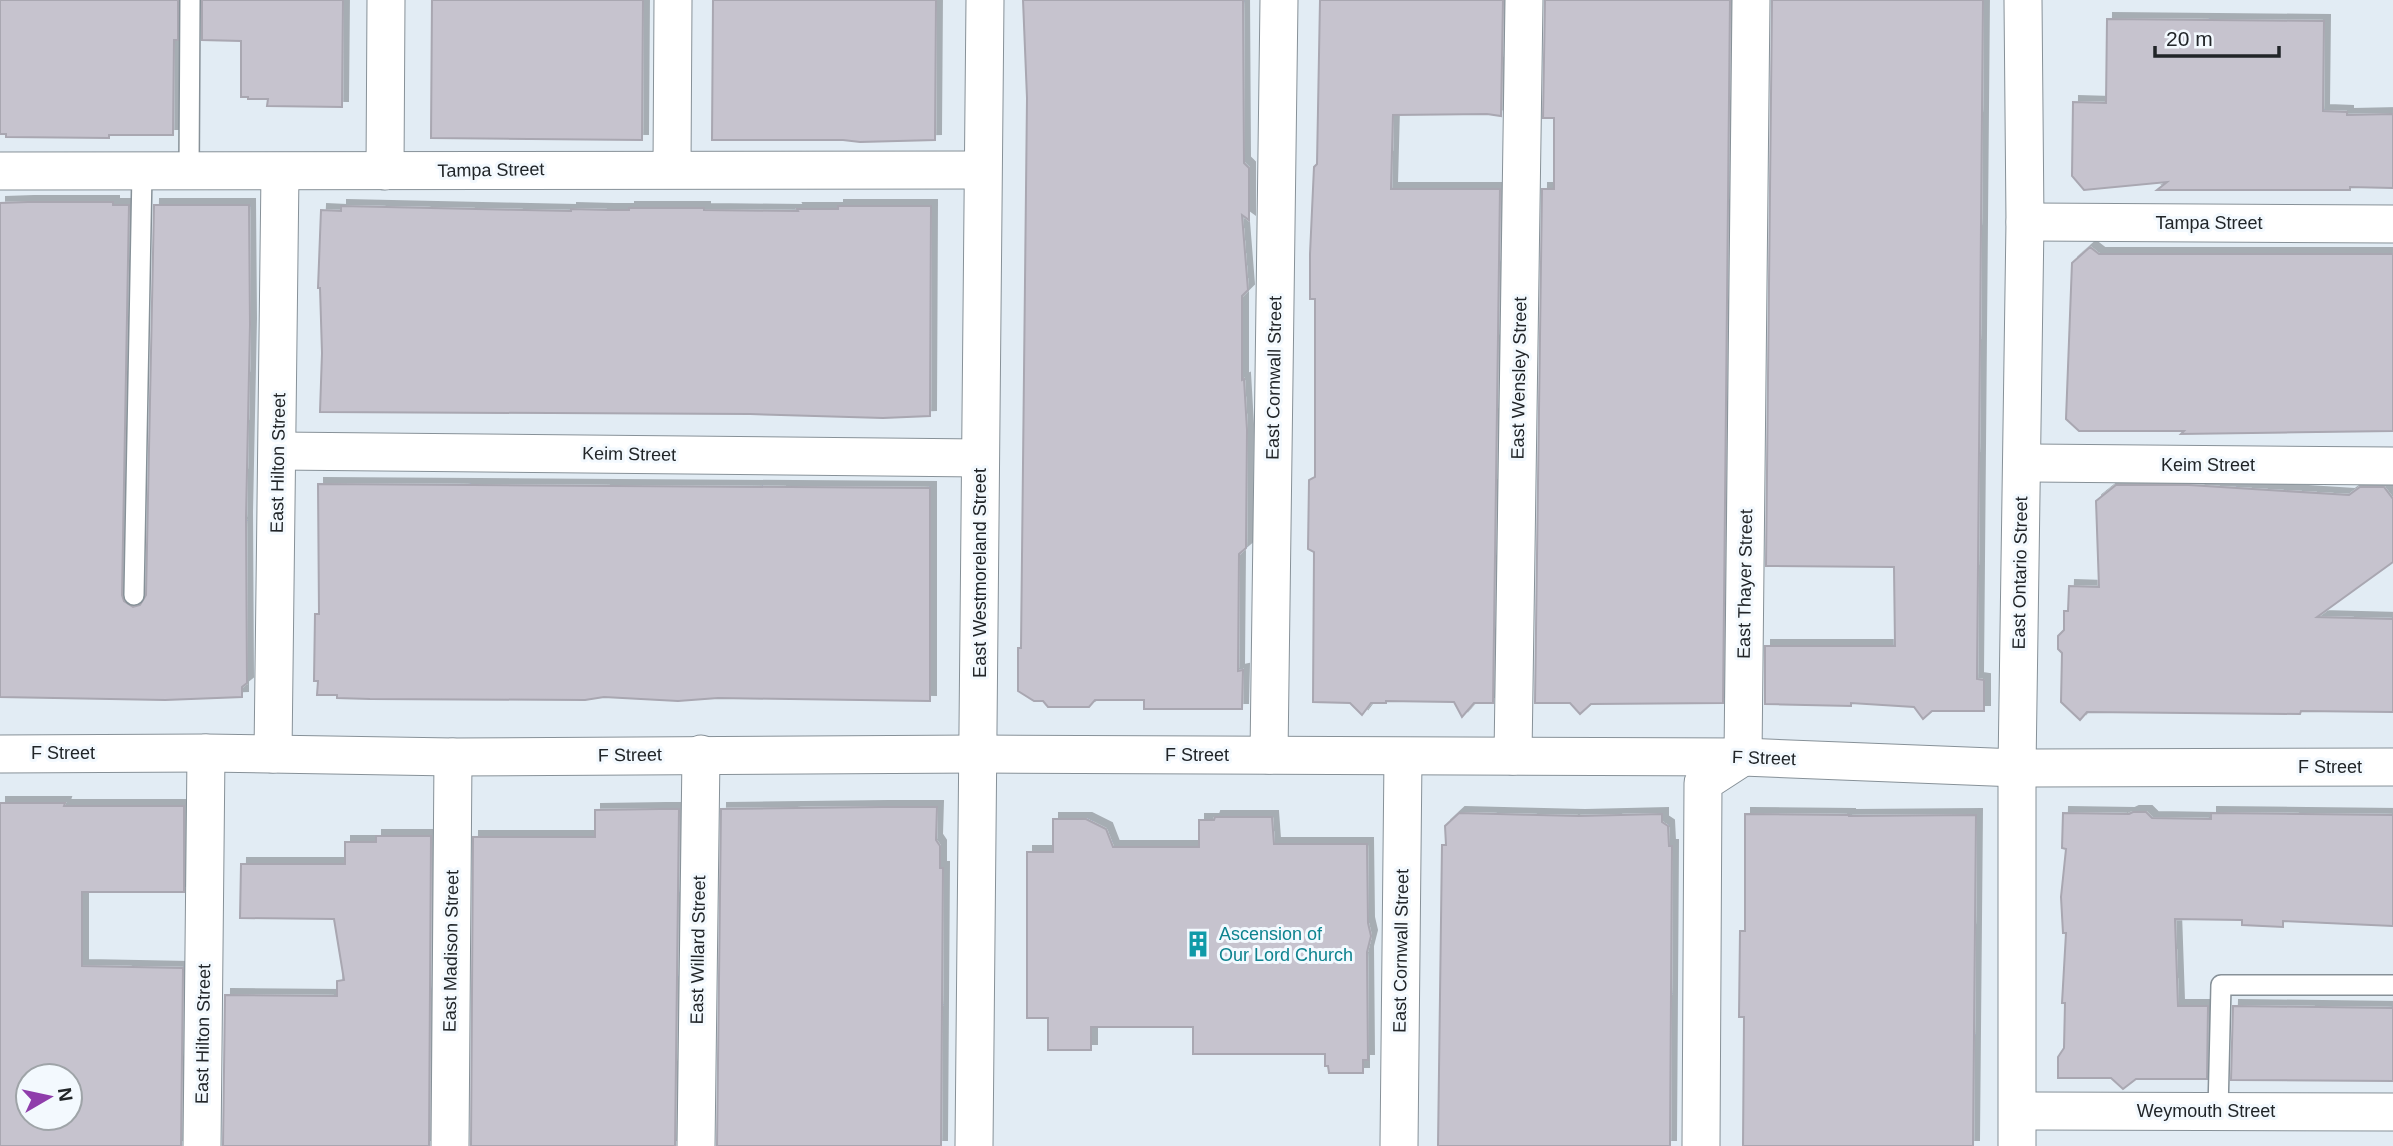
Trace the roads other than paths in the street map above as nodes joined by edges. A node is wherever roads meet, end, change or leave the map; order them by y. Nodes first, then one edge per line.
1 (190, 0) edge
2 (386, 0) edge
3 (673, 0) edge
4 (985, 0) edge
5 (1279, 0) edge
6 (1524, 0) edge
7 (1751, 0) edge
8 (2022, 0) edge
9 (672, 168) junction
10 (982, 170) junction
11 (0, 171) edge
12 (142, 172) junction
13 (189, 172) junction
14 (281, 172) junction
15 (385, 172) junction
16 (2025, 222) junction
17 (2393, 224) edge
18 (278, 450) junction
19 (980, 458) junction
20 (2022, 463) junction
21 (2393, 466) edge
22 (134, 595) dead end
23 (206, 753) junction
24 (0, 754) edge
25 (273, 754) junction
26 (701, 754) junction
27 (978, 754) junction
28 (1269, 755) junction
29 (1513, 756) junction
30 (453, 757) junction
31 (1403, 757) junction
32 (1743, 757) junction
33 (2393, 767) edge
34 (2017, 768) junction
35 (2393, 985) edge
36 (2218, 1111) junction
37 (2393, 1112) edge
38 (2018, 1129) edge
39 (202, 1146) edge
40 (450, 1146) edge
41 (696, 1146) edge
42 (974, 1146) edge
43 (1399, 1146) edge
44 (1701, 1146) edge

1 - 13 lane
2 - 15 street
3 - 9 street
4 - 10 street, East Westmoreland Street
5 - 28 street, East Cornwall Street
6 - 29 street, East Wensley Street
7 - 32 street, East Thayer Street
8 - 16 street, East Ontario Street
9 - 10 street, Tampa Street
9 - 15 street, Tampa Street
10 - 19 street, East Westmoreland Street
11 - 12 street, Tampa Street
12 - 13 street, Tampa Street
12 - 22 lane
13 - 14 street, Tampa Street
14 - 15 street, Tampa Street
14 - 18 street, East Hilton Street
16 - 17 street, Tampa Street
16 - 20 street, East Ontario Street
18 - 19 street, Keim Street
18 - 25 street, East Hilton Street
19 - 27 street, East Westmoreland Street
20 - 21 street, Keim Street
20 - 34 street, East Ontario Street
23 - 24 street, F Street
23 - 25 street, F Street
23 - 39 street, East Hilton Street
25 - 30 street, F Street
26 - 27 street, F Street
26 - 30 street, F Street
26 - 41 street, East Willard Street
27 - 28 street, F Street
27 - 42 street, East Westmoreland Street
28 - 31 street, F Street
29 - 31 street, F Street
29 - 32 street, F Street
30 - 40 street, East Madison Street
31 - 43 street, East Cornwall Street
32 - 34 street, F Street
32 - 44 street
33 - 34 street, F Street
34 - 38 street, East Ontario Street
35 - 36 lane
36 - 37 street, Weymouth Street
36 - 38 street, Weymouth Street

